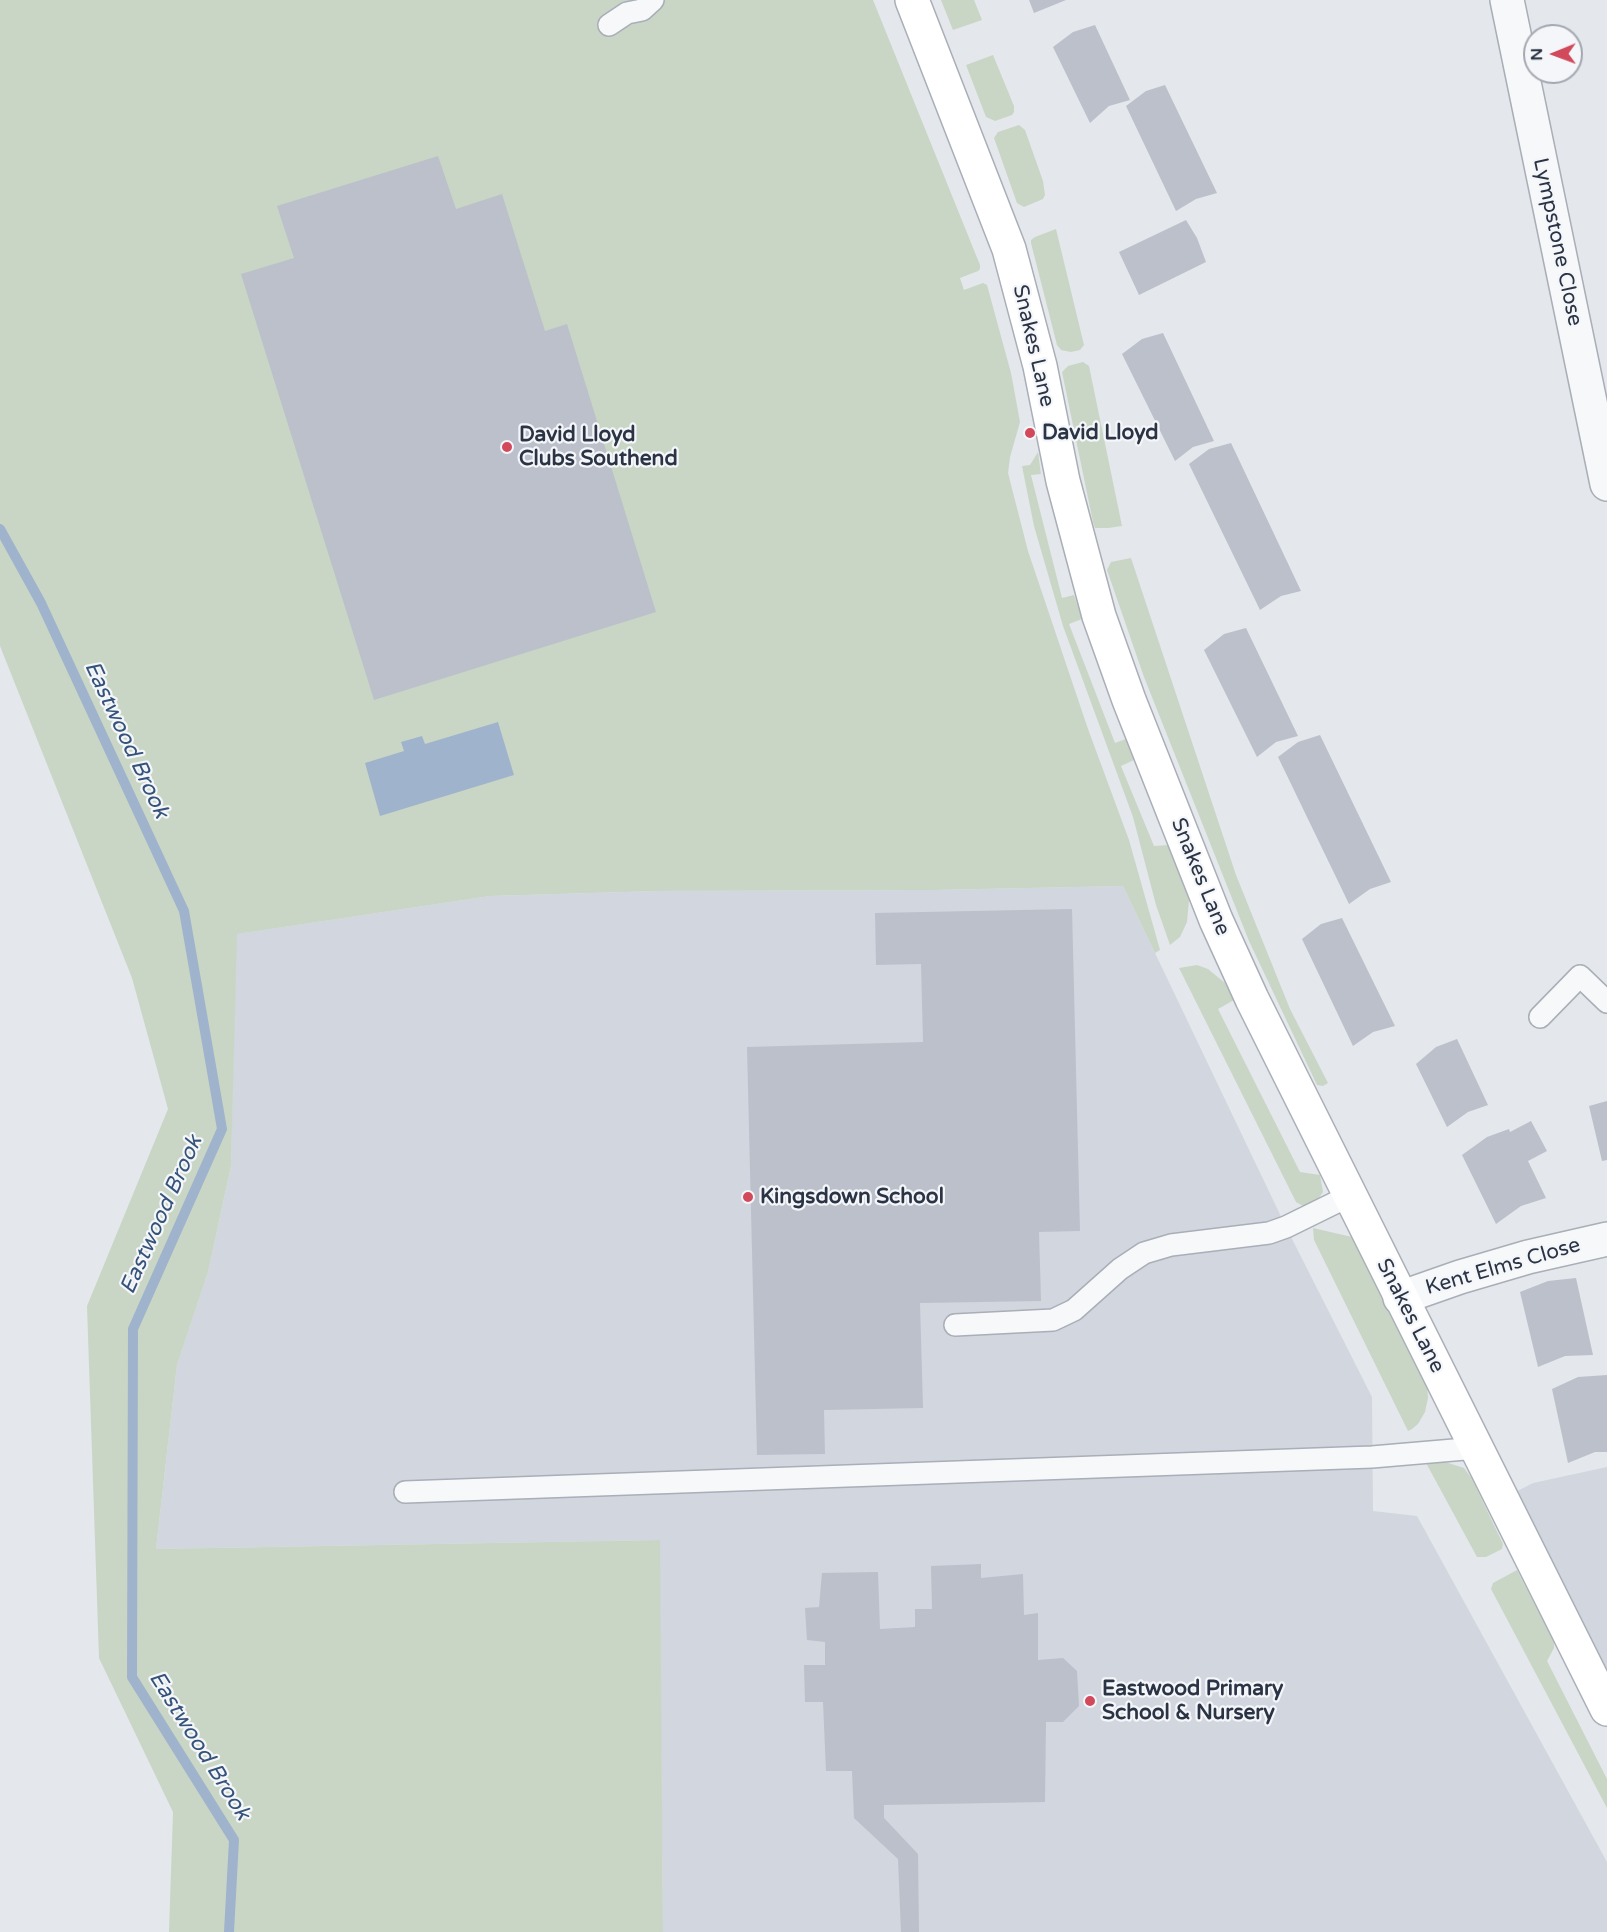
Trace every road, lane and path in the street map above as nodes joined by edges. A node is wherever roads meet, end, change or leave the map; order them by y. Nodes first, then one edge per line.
1 (653, 0) edge
2 (912, 0) edge
3 (1507, 0) edge
4 (628, 6) edge
5 (609, 25) dead end
6 (1607, 484) edge
7 (1607, 1002) edge
8 (1540, 1017) dead end
9 (1349, 1197) junction
10 (1607, 1239) edge
11 (1400, 1298) junction
12 (955, 1325) dead end
13 (1477, 1448) junction
14 (405, 1492) dead end
15 (1607, 1708) edge

1 - 4 lane
2 - 9 street, Snakes Lane
3 - 6 street, Lympstone Close
4 - 5 lane
7 - 8 lane
9 - 11 street, Snakes Lane
9 - 12 lane
10 - 11 street, Kent Elms Close
11 - 13 street, Snakes Lane
13 - 14 lane
13 - 15 street, Snakes Lane

